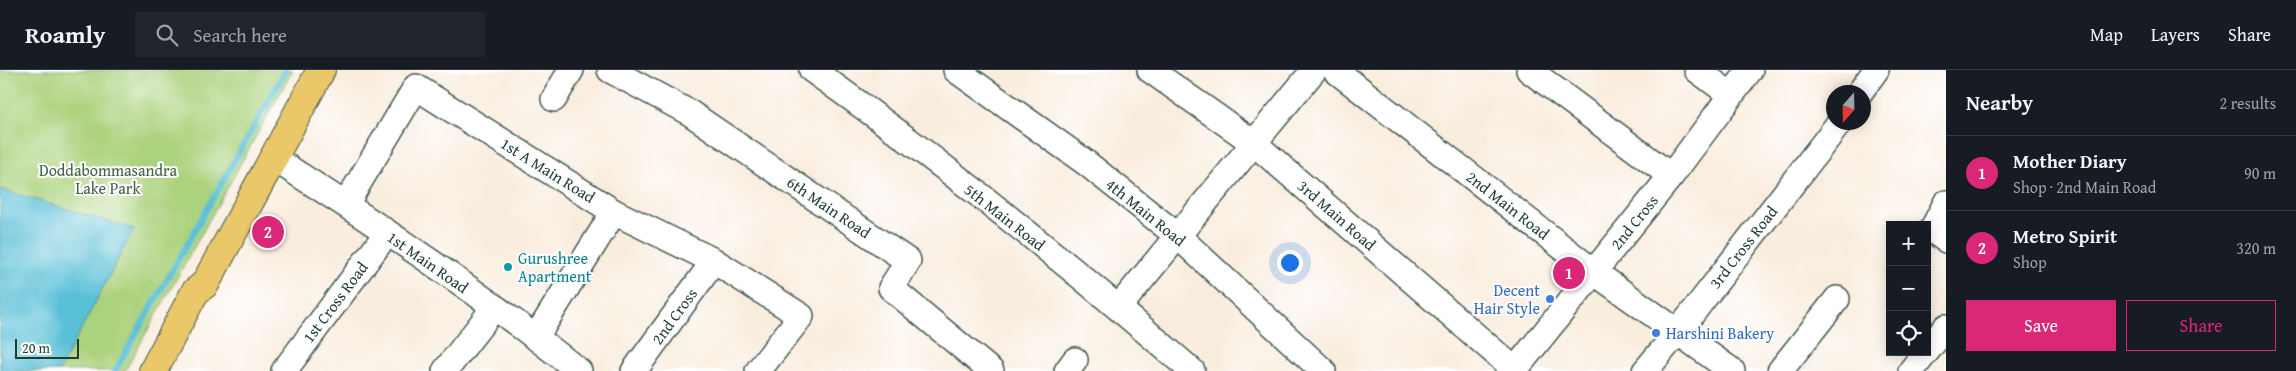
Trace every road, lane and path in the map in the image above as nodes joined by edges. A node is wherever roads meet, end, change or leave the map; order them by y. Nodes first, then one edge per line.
1 (321, 70) edge
2 (571, 70) edge
3 (610, 70) edge
4 (812, 70) edge
5 (956, 70) edge
6 (1150, 70) edge
7 (1314, 70) edge
8 (1335, 70) edge
9 (1528, 70) edge
10 (1697, 70) edge
11 (1750, 70) edge
12 (1876, 70) edge
13 (1865, 85) edge
14 (1731, 95) junction
15 (554, 99) dead end
16 (1834, 130) edge
17 (1254, 143) junction
18 (274, 158) junction
19 (1670, 176) junction
20 (346, 204) junction
21 (1946, 204) edge
22 (614, 212) junction
23 (386, 233) junction
24 (1178, 237) junction
25 (1946, 240) edge
26 (714, 261) junction
27 (1594, 272) junction
28 (205, 284) junction
29 (1837, 299) dead end
30 (494, 308) junction
31 (1119, 308) junction
32 (1946, 327) edge
33 (1677, 333) junction
34 (536, 337) junction
35 (1931, 346) edge
36 (1923, 356) edge
37 (762, 370) edge
38 (1515, 370) edge
39 (153, 371) edge
40 (169, 371) edge
41 (284, 371) edge
42 (444, 371) edge
43 (579, 371) edge
44 (634, 371) edge
45 (991, 371) edge
46 (1192, 371) edge
47 (1323, 371) edge
48 (1645, 371) edge
49 (1732, 371) edge
50 (1780, 371) edge
51 (1911, 371) edge

1 - 18 main road
2 - 15 street
3 - 45 street, 6th Main Road
4 - 31 street, 5th Main Road
5 - 24 street, 4th Main Road
6 - 17 street, 3rd Main Road
7 - 17 street
8 - 27 street, 2nd Main Road
9 - 19 street
10 - 14 street
11 - 14 street, 2nd Cross
12 - 13 street
14 - 19 street, 2nd Cross
16 - 33 street, 3rd Cross Road
17 - 24 street
17 - 38 street, 3rd Main Road
18 - 20 street, 1st Main Road
18 - 28 main road
19 - 27 street, 2nd Cross
20 - 22 street, 1st A Main Road
20 - 23 street, 1st Main Road
21 - 25 street
22 - 26 street, 1st A Main Road
22 - 34 street
23 - 30 street, 1st Main Road
23 - 41 street, 1st Cross Road
24 - 31 street
24 - 47 street, 4th Main Road
26 - 37 street, 1st A Main Road
26 - 44 street, 2nd Cross
27 - 33 street, 2nd Main Road
27 - 38 street, 2nd Cross
28 - 39 main road
28 - 40 main road
29 - 50 street
30 - 34 street, 1st Main Road
30 - 42 street
31 - 46 street, 5th Main Road
32 - 35 street
33 - 48 street, 3rd Cross Road
33 - 49 street, 2nd Main Road
34 - 43 street, 1st Main Road
36 - 51 street

